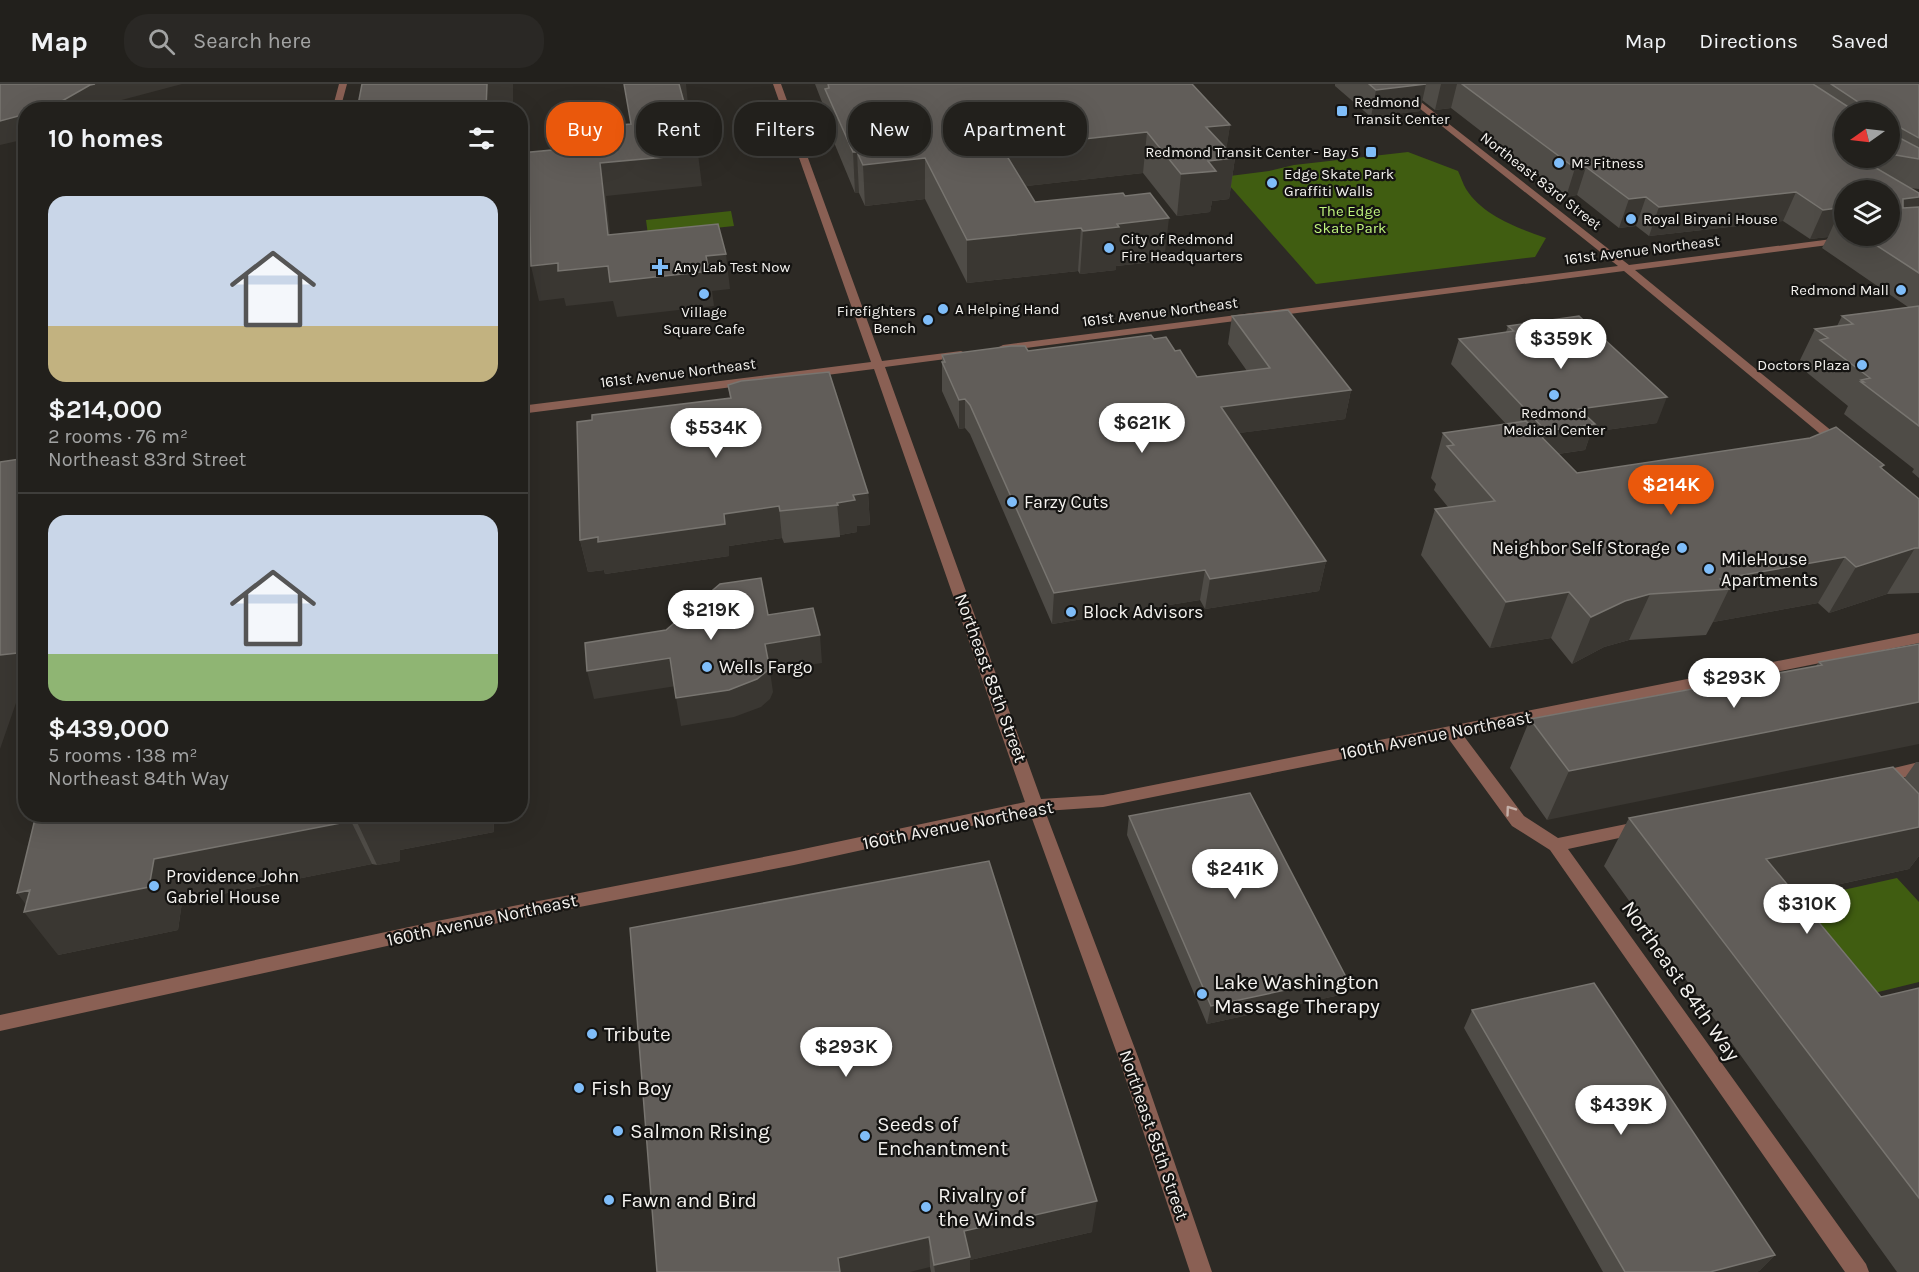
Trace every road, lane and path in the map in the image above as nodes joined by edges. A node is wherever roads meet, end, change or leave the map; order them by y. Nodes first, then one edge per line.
1 (343, 84) edge
2 (777, 84) edge
3 (1393, 84) edge
4 (338, 102) edge
5 (1834, 241) edge
6 (1627, 268) junction
7 (993, 349) edge
8 (971, 352) edge
9 (878, 364) junction
10 (528, 409) edge
11 (1851, 453) edge
12 (1919, 638) edge
13 (1452, 731) junction
14 (1919, 768) edge
15 (1865, 780) edge
16 (1035, 806) junction
17 (1655, 824) edge
18 (1556, 845) junction
19 (0, 1023) edge
20 (1201, 1272) edge
21 (1858, 1272) edge

1 - 4 street
2 - 9 street, Northeast 85th Street
3 - 6 street, Northeast 83rd Street
5 - 6 street, 161st Avenue Northeast
6 - 7 street, 161st Avenue Northeast
6 - 11 street, Northeast 83rd Street
8 - 9 street, 161st Avenue Northeast
9 - 10 street, 161st Avenue Northeast
9 - 16 street, Northeast 85th Street
12 - 13 street, 160th Avenue Northeast
13 - 16 street, 160th Avenue Northeast
18 -> 13 street, Northeast 84th Way
14 - 15 street
16 - 19 street, 160th Avenue Northeast
16 - 20 street, Northeast 85th Street
17 - 18 street
18 - 21 street, Northeast 84th Way

